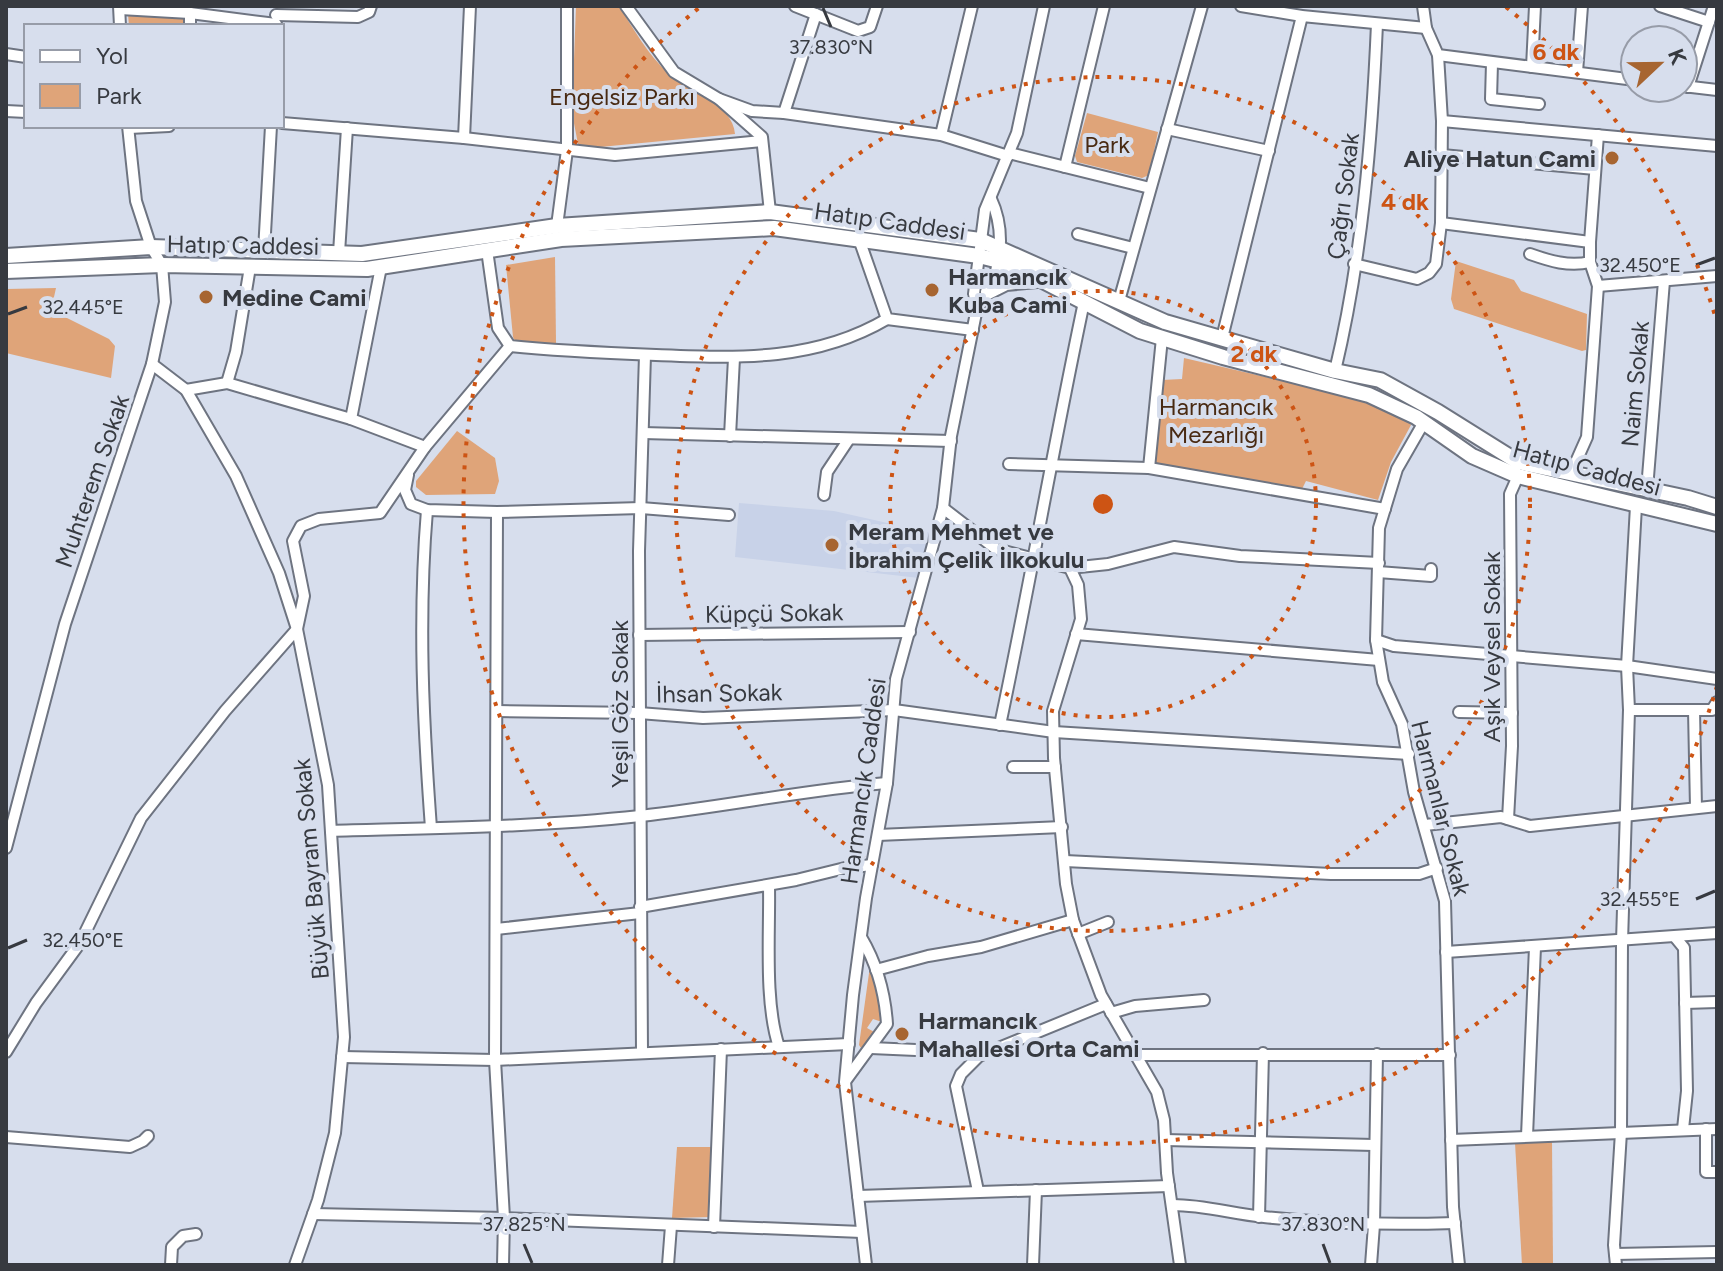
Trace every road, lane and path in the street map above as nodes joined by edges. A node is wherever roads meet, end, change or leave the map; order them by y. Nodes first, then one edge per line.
1 (371, 6) edge
2 (470, 6) edge
3 (567, 6) edge
4 (795, 6) edge
5 (877, 6) edge
6 (972, 6) edge
7 (1044, 6) edge
8 (1104, 6) edge
9 (1202, 6) edge
10 (1241, 6) edge
11 (1423, 6) edge
12 (1535, 6) edge
13 (1582, 6) edge
14 (1660, 6) edge
15 (1714, 6) edge
16 (119, 7) edge
17 (629, 8) edge
18 (190, 13) junction
19 (816, 14) junction
20 (1302, 16) junction
21 (276, 18) edge
22 (1709, 22) junction
23 (190, 24) edge
24 (1377, 24) junction
25 (1426, 28) junction
26 (1699, 50) edge
27 (1438, 55) junction
28 (1492, 63) junction
29 (1532, 67) junction
30 (1577, 72) junction
31 (1619, 78) edge
32 (719, 99) junction
33 (1539, 104) dead end
34 (784, 113) junction
35 (1442, 121) junction
36 (284, 123) edge
37 (128, 128) edge
38 (271, 128) edge
39 (347, 128) junction
40 (1167, 129) junction
41 (941, 135) junction
42 (1598, 135) junction
43 (464, 138) junction
44 (762, 141) junction
45 (1717, 146) edge
46 (567, 150) junction
47 (1269, 151) junction
48 (1008, 154) junction
49 (1442, 155) junction
50 (1065, 167) junction
51 (1595, 169) junction
52 (1150, 188) junction
53 (991, 199) junction
54 (770, 212) junction
55 (1441, 223) junction
56 (557, 226) junction
57 (1078, 234) dead end
58 (859, 239) junction
59 (980, 240) junction
60 (1590, 242) junction
61 (151, 247) junction
62 (1133, 248) junction
63 (487, 250) junction
64 (264, 251) junction
65 (339, 253) junction
66 (1530, 254) dead end
67 (1000, 255) junction
68 (6, 256) edge
69 (979, 256) junction
70 (1590, 262) junction
71 (1354, 264) junction
72 (162, 265) junction
73 (250, 267) junction
74 (381, 267) junction
75 (6, 271) edge
76 (1717, 276) edge
77 (1041, 280) junction
78 (1664, 281) junction
79 (1598, 286) junction
80 (988, 292) junction
81 (1119, 301) junction
82 (1084, 302) junction
83 (977, 308) junction
84 (887, 319) junction
85 (973, 330) junction
86 (1162, 338) junction
87 (1222, 338) junction
88 (510, 346) junction
89 (645, 355) junction
90 (734, 358) junction
91 (152, 364) junction
92 (1335, 371) junction
93 (227, 383) junction
94 (186, 390) junction
95 (351, 419) junction
96 (1424, 422) junction
97 (643, 433) junction
98 (730, 436) junction
99 (849, 439) junction
100 (951, 441) junction
101 (425, 447) junction
102 (1009, 464) dead end
103 (1049, 466) junction
104 (1149, 468) junction
105 (410, 469) junction
106 (1571, 473) junction
107 (1518, 476) junction
108 (1647, 489) junction
109 (824, 495) dead end
110 (1636, 506) junction
111 (1717, 507) edge
112 (641, 508) junction
113 (943, 508) junction
114 (1385, 509) junction
115 (427, 510) junction
116 (497, 512) junction
117 (729, 515) dead end
118 (1717, 524) edge
119 (1034, 560) junction
120 (1378, 567) junction
121 (1070, 568) junction
122 (1431, 569) dead end
123 (297, 629) junction
124 (910, 632) junction
125 (1076, 634) junction
126 (639, 635) junction
127 (1376, 640) junction
128 (1512, 657) junction
129 (1379, 660) junction
130 (1627, 666) junction
131 (1717, 679) edge
132 (1717, 702) edge
133 (894, 710) junction
134 (1629, 710) junction
135 (1694, 710) junction
136 (497, 711) junction
137 (1459, 712) dead end
138 (639, 713) junction
139 (1512, 713) junction
140 (1000, 725) junction
141 (1054, 732) junction
142 (1409, 754) junction
143 (1013, 767) dead end
144 (1055, 767) junction
145 (887, 783) junction
146 (1696, 808) junction
147 (1716, 809) edge
148 (639, 816) junction
149 (1626, 817) junction
150 (1508, 819) junction
151 (497, 825) junction
152 (1425, 825) junction
153 (1062, 827) junction
154 (431, 828) junction
155 (331, 831) junction
156 (878, 835) junction
157 (6, 848) edge
158 (1065, 861) junction
159 (872, 865) junction
160 (1437, 868) junction
161 (769, 885) junction
162 (640, 910) junction
163 (1073, 920) junction
164 (1108, 922) dead end
165 (496, 929) junction
166 (1717, 933) edge
167 (1078, 934) junction
168 (861, 937) junction
169 (1675, 937) junction
170 (1622, 942) junction
171 (1535, 947) junction
172 (1446, 952) junction
173 (876, 970) junction
174 (1204, 1000) dead end
175 (1717, 1002) edge
176 (1685, 1003) junction
177 (1108, 1009) junction
178 (849, 1044) junction
179 (779, 1047) junction
180 (871, 1048) junction
181 (721, 1049) junction
182 (916, 1050) dead end
183 (6, 1052) edge
184 (642, 1053) junction
185 (1263, 1053) junction
186 (1377, 1054) junction
187 (1135, 1055) junction
188 (1450, 1055) junction
189 (342, 1057) junction
190 (495, 1060) junction
191 (845, 1082) junction
192 (1683, 1129) junction
193 (1711, 1129) edge
194 (1621, 1132) junction
195 (148, 1136) dead end
196 (1527, 1136) junction
197 (6, 1137) edge
198 (1165, 1140) junction
199 (1451, 1140) junction
200 (1259, 1141) junction
201 (1374, 1145) junction
202 (1717, 1172) edge
203 (1169, 1186) junction
204 (1036, 1190) junction
205 (978, 1191) junction
206 (858, 1196) junction
207 (1173, 1205) junction
208 (313, 1214) junction
209 (1259, 1217) junction
210 (504, 1218) junction
211 (1455, 1223) junction
212 (1374, 1225) junction
213 (671, 1226) junction
214 (714, 1227) junction
215 (862, 1232) junction
216 (196, 1234) dead end
217 (1717, 1252) edge
218 (1615, 1259) edge
219 (171, 1265) edge
220 (295, 1265) edge
221 (503, 1265) edge
222 (668, 1265) edge
223 (866, 1265) edge
224 (1033, 1265) edge
225 (1180, 1265) edge
226 (1371, 1265) edge
227 (1459, 1265) edge

1 - 21 street
2 - 43 street
3 - 46 street
4 - 19 street
5 - 19 street
6 - 41 street
7 - 48 street
8 - 50 street
9 - 40 street
10 - 20 street
11 - 25 street
12 - 29 street
13 - 30 street
14 - 22 street
15 - 22 street
16 - 18 street
17 - 32 street
18 - 21 street
18 - 23 street
19 - 34 street
20 - 24 street
20 - 47 street
22 - 26 street
24 - 25 street
24 - 71 street, Çağrı Sokak
25 - 27 street
27 - 28 street
27 - 35 street
28 - 29 street
28 - 33 street
29 - 30 street
30 - 31 street
32 - 34 street
32 - 44 street
34 - 41 street
35 - 42 street
35 - 49 street
36 - 39 street
37 - 61 street, Muhterem Sokak
38 - 64 street
39 - 43 street
39 - 65 street
40 - 47 street
40 - 52 street
41 - 48 street
42 - 45 street
42 - 51 street
43 - 46 street
44 - 46 street
44 - 54 street
46 - 56 street
47 - 87 street
48 - 50 street
48 - 53 street
49 - 51 street
49 - 55 street
50 - 52 street
51 - 60 street
52 - 62 street
53 - 59 street
53 - 67 street
54 - 56 main road, Hatıp Caddesi
54 - 59 main road, Hatıp Caddesi
55 - 60 street
55 - 71 street
56 - 65 main road, Hatıp Caddesi
57 - 62 street
58 - 63 main road, Hatıp Caddesi
58 - 69 main road, Hatıp Caddesi
58 - 84 street
59 - 67 main road, Hatıp Caddesi
59 - 69 street
60 - 70 street
61 - 64 main road, Hatıp Caddesi
61 - 68 main road, Hatıp Caddesi
61 - 72 street, Muhterem Sokak
62 - 81 street
63 - 74 main road, Hatıp Caddesi
63 - 88 street
64 - 65 main road, Hatıp Caddesi
66 - 70 street
67 - 69 main road, Hatıp Caddesi
67 - 77 main road, Hatıp Caddesi
67 - 80 street
67 - 81 main road, Hatıp Caddesi
69 - 83 street
70 - 79 street
71 - 92 street, Çağrı Sokak
72 - 73 main road, Hatıp Caddesi
72 - 75 main road, Hatıp Caddesi
72 - 91 street, Muhterem Sokak
73 - 74 main road, Hatıp Caddesi
73 - 93 street
74 - 95 street
76 - 78 street
77 - 80 main road
77 - 82 main road, Hatıp Caddesi
78 - 79 street
78 - 108 street, Naim Sokak
79 - 106 street
80 - 83 street
81 - 87 main road, Hatıp Caddesi
82 - 86 main road, Hatıp Caddesi
82 - 103 street
83 - 85 street, Harmancık Caddesi
84 - 85 street
84 - 90 street
85 - 100 street, Harmancık Caddesi
86 - 96 main road, Hatıp Caddesi
86 - 104 street
87 - 92 main road, Hatıp Caddesi
88 - 89 street
88 - 101 street
89 - 90 street
89 - 97 street, Yeşil Göz Sokak
90 - 98 street
91 - 94 street, Büyük Bayram Sokak
91 - 157 street, Muhterem Sokak
92 - 106 main road, Hatıp Caddesi
93 - 94 street
93 - 95 street
94 - 123 street, Büyük Bayram Sokak
95 - 101 street
96 - 107 main road, Hatıp Caddesi
96 - 114 street, Harmanlar Sokak
97 - 98 street
97 - 112 street, Yeşil Göz Sokak
98 - 99 street
99 - 100 street
99 - 109 street
100 - 113 street, Harmancık Caddesi
101 - 105 street
102 - 103 street
103 - 104 street
103 - 119 street
104 - 114 street
105 - 115 street
105 - 123 street
106 - 108 main road, Hatıp Caddesi
107 - 110 main road, Hatıp Caddesi
107 - 128 street, Aşık Veysel Sokak
108 - 111 main road, Hatıp Caddesi
110 - 118 main road, Hatıp Caddesi
110 - 130 street
112 - 116 street
112 - 117 street
112 - 126 street, Yeşil Göz Sokak
113 - 119 street
113 - 124 street, Harmancık Caddesi
114 - 120 street, Harmanlar Sokak
115 - 116 street
115 - 154 street
116 - 136 street
119 - 121 street
119 - 140 street
120 - 121 street
120 - 122 street
120 - 127 street, Harmanlar Sokak
121 - 125 street
123 - 155 street, Büyük Bayram Sokak
123 - 183 street
124 - 126 street, Küpçü Sokak
124 - 133 street, Harmancık Caddesi
125 - 129 street
125 - 141 street
126 - 138 street, Yeşil Göz Sokak
127 - 128 street
127 - 129 street, Harmanlar Sokak
128 - 130 street
128 - 139 street, Aşık Veysel Sokak
129 - 142 street, Harmanlar Sokak
130 - 131 street
130 - 134 street
132 - 135 street
133 - 138 street, İhsan Sokak
133 - 140 street, İhsan Sokak
133 - 145 street, Harmancık Caddesi
134 - 135 street
134 - 149 street
135 - 146 street
136 - 138 street, İhsan Sokak
136 - 151 street
137 - 139 street
138 - 148 street, Yeşil Göz Sokak
139 - 150 street, Aşık Veysel Sokak
140 - 141 street, İhsan Sokak
141 - 142 street, İhsan Sokak
141 - 144 street
142 - 152 street, Harmanlar Sokak
143 - 144 street
144 - 153 street
145 - 148 street
145 - 156 street, Harmancık Caddesi
146 - 147 street
146 - 149 street
148 - 151 street
148 - 162 street, Yeşil Göz Sokak
149 - 150 street
149 - 170 street
150 - 152 street
151 - 154 street
151 - 165 street
152 - 160 street, Harmanlar Sokak
153 - 156 street
153 - 158 street
154 - 155 street
155 - 189 street, Büyük Bayram Sokak
156 - 159 street, Harmancık Caddesi
158 - 160 street
158 - 163 street
159 - 161 street
159 - 168 street, Harmancık Caddesi
160 - 172 street, Harmanlar Sokak
161 - 162 street
161 - 179 street
162 - 165 street
162 - 184 street, Yeşil Göz Sokak
163 - 167 street
163 - 173 street
164 - 167 street
165 - 190 street
166 - 169 street
167 - 177 street
168 - 173 street
168 - 178 street, Harmancık Caddesi
169 - 170 street
169 - 176 street
170 - 171 street
170 - 194 street
171 - 172 street
171 - 196 street
172 - 188 street, Harmanlar Sokak
173 - 180 street
174 - 177 street
175 - 176 street
176 - 192 street
177 - 187 street
177 - 205 street
178 - 179 street
178 - 191 street, Harmancık Caddesi
179 - 181 street
180 - 182 street
180 - 191 street
181 - 184 street
181 - 214 street
184 - 190 street
185 - 186 street
185 - 187 street
185 - 200 street
186 - 188 street
186 - 201 street
187 - 198 street
188 - 199 street, Harmanlar Sokak
189 - 190 street
189 - 208 street, Büyük Bayram Sokak
190 - 210 street
191 - 206 street, Harmancık Caddesi
192 - 193 street
192 - 194 street
193 - 202 street
194 - 196 street
194 - 218 street
195 - 197 street
196 - 199 street
198 - 200 street
198 - 203 street
199 - 211 street, Harmanlar Sokak
200 - 201 street
200 - 209 street
201 - 212 street
203 - 204 street
203 - 207 street
204 - 205 street
204 - 224 street
205 - 206 street
206 - 215 street, Harmancık Caddesi
207 - 209 street
207 - 225 street
208 - 210 street
208 - 220 street, Büyük Bayram Sokak
209 - 212 street
210 - 213 street
210 - 221 street
211 - 212 street
211 - 227 street, Harmanlar Sokak
212 - 226 street
213 - 214 street
213 - 222 street
214 - 215 street
215 - 223 street, Harmancık Caddesi
216 - 219 street
217 - 218 street

